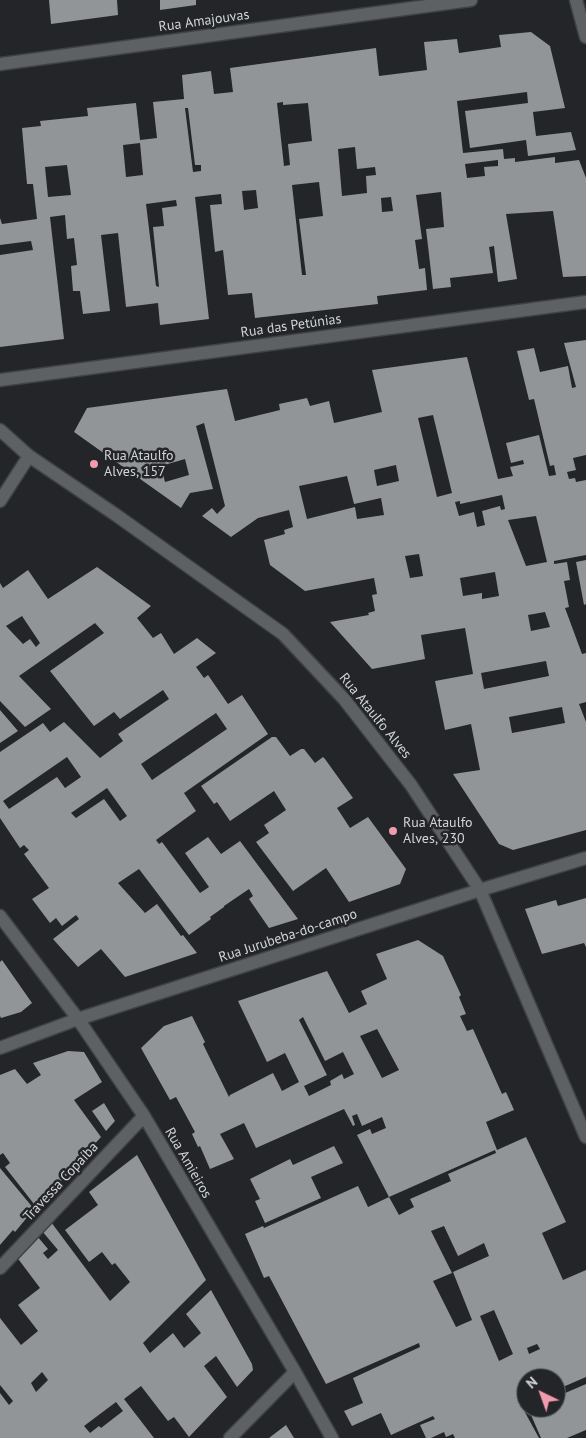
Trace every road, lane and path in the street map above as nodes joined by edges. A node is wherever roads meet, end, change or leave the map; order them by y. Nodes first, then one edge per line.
1 (471, 0) edge
2 (576, 0) edge
3 (586, 37) edge
4 (0, 64) edge
5 (586, 302) edge
6 (0, 380) edge
7 (0, 430) edge
8 (29, 456) junction
9 (0, 501) edge
10 (586, 858) edge
11 (480, 890) junction
12 (0, 916) edge
13 (78, 1019) junction
14 (0, 1048) edge
15 (144, 1116) junction
16 (586, 1137) edge
17 (0, 1268) edge
18 (295, 1372) junction
19 (230, 1438) edge
20 (332, 1438) edge

1 - 4 street, Rua Amajouvas
2 - 3 street
5 - 6 street, Rua das Petúnias
7 - 8 street, Rua Ataulfo Alves
8 - 9 street
8 - 11 street, Rua Ataulfo Alves
10 - 11 street, Rua Jurubeba-do-campo
11 - 13 street, Rua Jurubeba-do-campo
11 - 16 street, Rua Ataulfo Alves
12 - 13 street, Rua Amieiros
13 - 14 street, Rua Jurubeba-do-campo
13 - 15 street, Rua Amieiros
15 - 17 street, Travessa Copaíba
15 - 18 street, Rua Amieiros
18 - 19 street
18 - 20 street, Rua Amieiros

